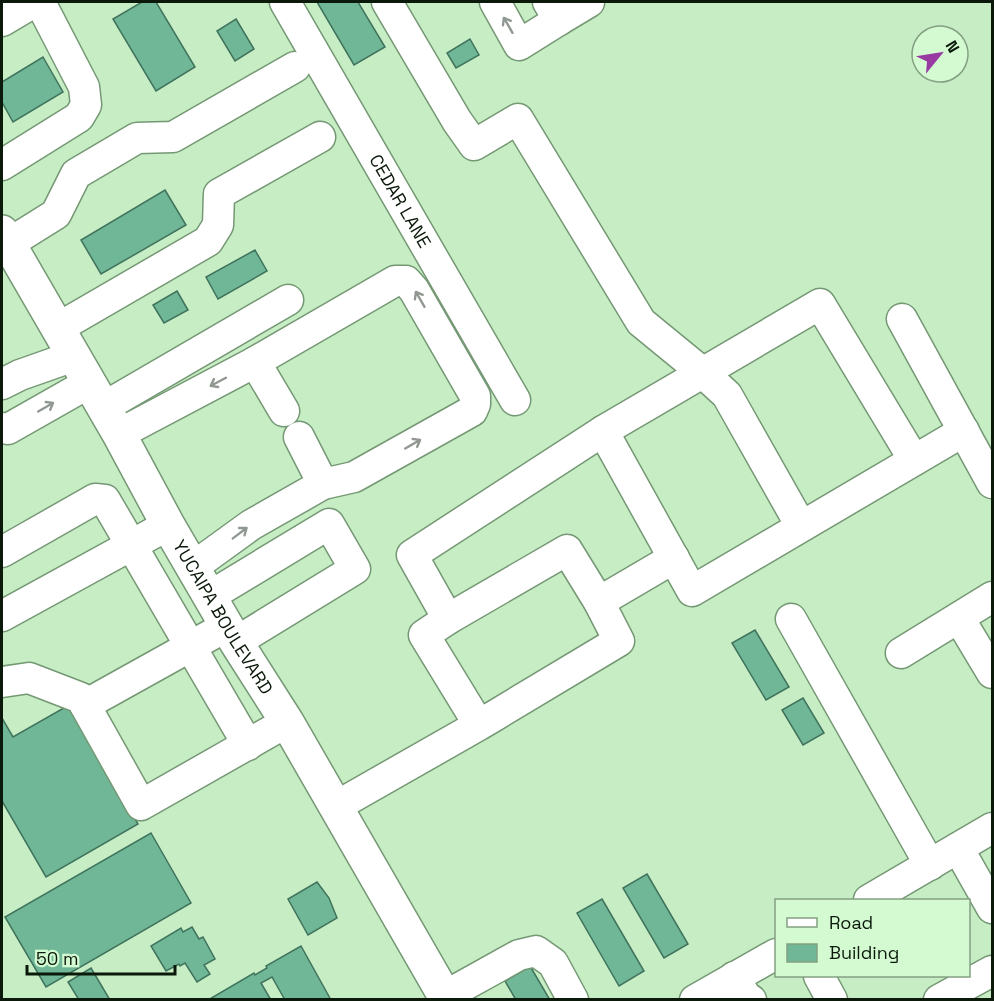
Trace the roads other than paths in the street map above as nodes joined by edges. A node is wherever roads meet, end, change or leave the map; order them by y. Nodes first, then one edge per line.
1 (34, 2) edge
2 (40, 2) edge
3 (285, 2) edge
4 (387, 2) edge
5 (495, 2) edge
6 (589, 2) edge
7 (553, 11) edge
8 (2, 21) edge
9 (296, 67) dead end
10 (320, 137) dead end
11 (2, 165) edge
12 (3, 236) edge
13 (288, 300) dead end
14 (902, 319) dead end
15 (255, 362) junction
16 (702, 372) junction
17 (89, 382) junction
18 (2, 384) edge
19 (515, 400) dead end
20 (284, 411) dead end
21 (2, 428) edge
22 (603, 431) junction
23 (964, 431) junction
24 (299, 438) dead end
25 (914, 460) junction
26 (993, 483) edge
27 (323, 484) junction
28 (168, 525) junction
29 (801, 526) junction
30 (131, 544) junction
31 (2, 552) edge
32 (674, 558) junction
33 (193, 567) junction
34 (210, 596) junction
35 (993, 597) edge
36 (598, 602) junction
37 (2, 616) edge
38 (959, 618) junction
39 (448, 619) junction
40 (791, 619) dead end
41 (231, 634) junction
42 (191, 647) junction
43 (901, 653) dead end
44 (993, 673) edge
45 (2, 682) edge
46 (85, 705) junction
47 (287, 722) junction
48 (479, 725) junction
49 (248, 745) junction
50 (335, 807) junction
51 (993, 828) edge
52 (958, 848) junction
53 (930, 865) junction
54 (871, 899) edge
55 (993, 908) edge
56 (775, 956) edge
57 (993, 971) edge
58 (820, 977) edge
59 (743, 988) edge
60 (446, 998) edge
61 (573, 999) edge
62 (695, 999) edge
63 (832, 999) edge
64 (939, 999) edge

1 - 8 street
2 - 11 street
3 - 19 street, CEDAR LANE
4 - 16 street
7 -> 5 street
6 - 7 street
9 - 12 street
10 - 17 street
12 - 17 main road, YUCAIPA BOULEVARD
13 - 17 street
14 - 23 street
15 -> 17 street
15 - 20 street
27 -> 15 street
16 - 22 street
16 - 25 street
16 - 29 street
17 - 18 street
21 -> 17 street
17 - 28 main road, YUCAIPA BOULEVARD
22 - 32 street
22 - 39 street
23 - 25 street
23 - 26 street
24 - 27 street
25 - 29 street
33 -> 27 street
28 - 30 street
28 - 33 main road, YUCAIPA BOULEVARD
29 - 32 street
30 - 31 street
30 - 37 street
30 - 42 street
32 - 36 street
33 - 34 main road, YUCAIPA BOULEVARD
34 - 41 main road, YUCAIPA BOULEVARD
34 - 41 street
35 - 38 street
36 - 39 street
36 - 48 street
38 - 43 street
38 - 44 street
39 - 48 street
40 - 53 street
41 - 42 street
41 - 47 main road, YUCAIPA BOULEVARD
42 - 46 street
42 - 49 street
45 - 46 street
46 - 49 street
47 - 49 street
47 - 50 main road, YUCAIPA BOULEVARD
48 - 50 street
50 - 60 main road, YUCAIPA BOULEVARD
51 - 52 street
52 - 53 street
52 - 55 street
53 - 54 street
56 - 59 street
57 - 64 street
58 - 63 street
59 - 62 street
60 - 61 street

